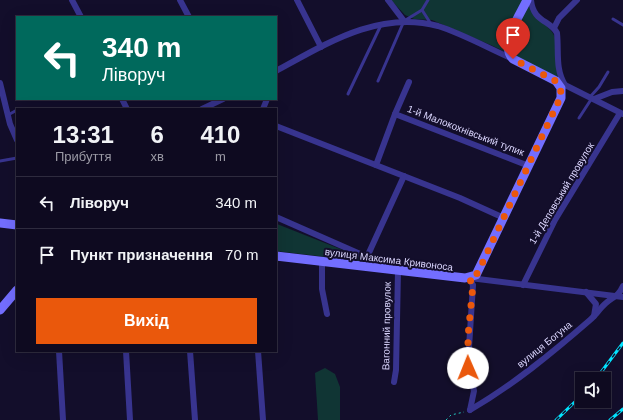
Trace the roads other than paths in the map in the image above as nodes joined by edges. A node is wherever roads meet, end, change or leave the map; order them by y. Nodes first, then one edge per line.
1 (72, 0) edge
2 (180, 0) edge
3 (297, 0) edge
4 (388, 0) edge
5 (428, 0) edge
6 (527, 0) edge
7 (531, 0) edge
8 (577, 0) edge
9 (422, 10) junction
10 (80, 16) edge
11 (188, 16) edge
12 (613, 19) dead end
13 (404, 21) junction
14 (382, 23) junction
15 (430, 24) junction
16 (623, 24) edge
17 (554, 28) junction
18 (321, 47) junction
19 (513, 59) junction
20 (277, 70) edge
21 (608, 72) dead end
22 (378, 81) dead end
23 (556, 81) junction
24 (409, 82) dead end
25 (0, 84) edge
26 (565, 85) junction
27 (623, 91) edge
28 (1, 93) edge
29 (348, 94) dead end
30 (592, 98) junction
31 (221, 100) edge
32 (204, 108) edge
33 (16, 111) edge
34 (621, 113) edge
35 (395, 114) junction
36 (8, 116) junction
37 (579, 118) dead end
38 (277, 126) edge
39 (16, 137) edge
40 (16, 158) edge
41 (0, 161) edge
42 (376, 165) junction
43 (529, 166) junction
44 (404, 176) junction
45 (277, 217) edge
46 (504, 218) junction
47 (0, 223) edge
48 (16, 225) edge
49 (277, 256) edge
50 (366, 256) junction
51 (322, 262) junction
52 (393, 270) junction
53 (469, 278) junction
54 (523, 284) junction
55 (623, 286) edge
56 (16, 291) edge
57 (586, 292) junction
58 (621, 296) edge
59 (596, 304) junction
60 (605, 305) junction
61 (0, 310) edge
62 (327, 314) dead end
63 (594, 316) junction
64 (59, 352) edge
65 (126, 352) edge
66 (190, 352) edge
67 (258, 352) edge
68 (394, 382) dead end
69 (63, 420) edge
70 (130, 420) edge
71 (195, 420) edge
72 (263, 420) edge

1 - 10 street
2 - 11 street
3 - 18 street
4 - 13 street
5 - 9 lane
6 - 19 street
7 - 17 street
8 - 17 street
9 - 13 lane
9 - 15 lane
12 - 16 lane
13 - 14 street
13 - 15 street
13 - 22 lane
14 - 18 street
14 - 29 lane
15 - 19 street
17 - 26 street
18 - 20 street
19 - 23 street
21 - 30 lane
23 - 26 street
23 - 43 street
24 - 35 street
25 - 28 street
26 - 30 street
27 - 30 street
28 - 36 street
30 - 34 street
30 - 37 lane
31 - 32 street
33 - 36 lane
34 - 54 street, 1-й Деповський провулок
35 - 42 street
35 - 43 street, 1-й Малокохнівський тупик
36 - 39 street
38 - 42 street
40 - 41 lane
42 - 44 street
43 - 46 street
44 - 46 street
44 - 50 street
45 - 50 street
46 - 53 street
47 - 48 street
49 - 51 street, вулиця Максима Кривоноса
50 - 52 street
51 - 52 street, вулиця Максима Кривоноса
51 - 62 street
52 - 53 street, вулиця Максима Кривоноса
52 - 68 street, Вагонний провулок
53 - 54 street, вулиця Максима Кривоноса
53 - 63 street, вулиця Богуна
54 - 57 street, вулиця Максима Кривоноса
55 - 58 street, вулиця Богуна
56 - 61 street
57 - 58 street, вулиця Максима Кривоноса
57 - 59 street
58 - 60 street, вулиця Богуна
59 - 60 street
59 - 63 street
60 - 63 street, вулиця Богуна
64 - 69 street
65 - 70 street
66 - 71 street
67 - 72 street

